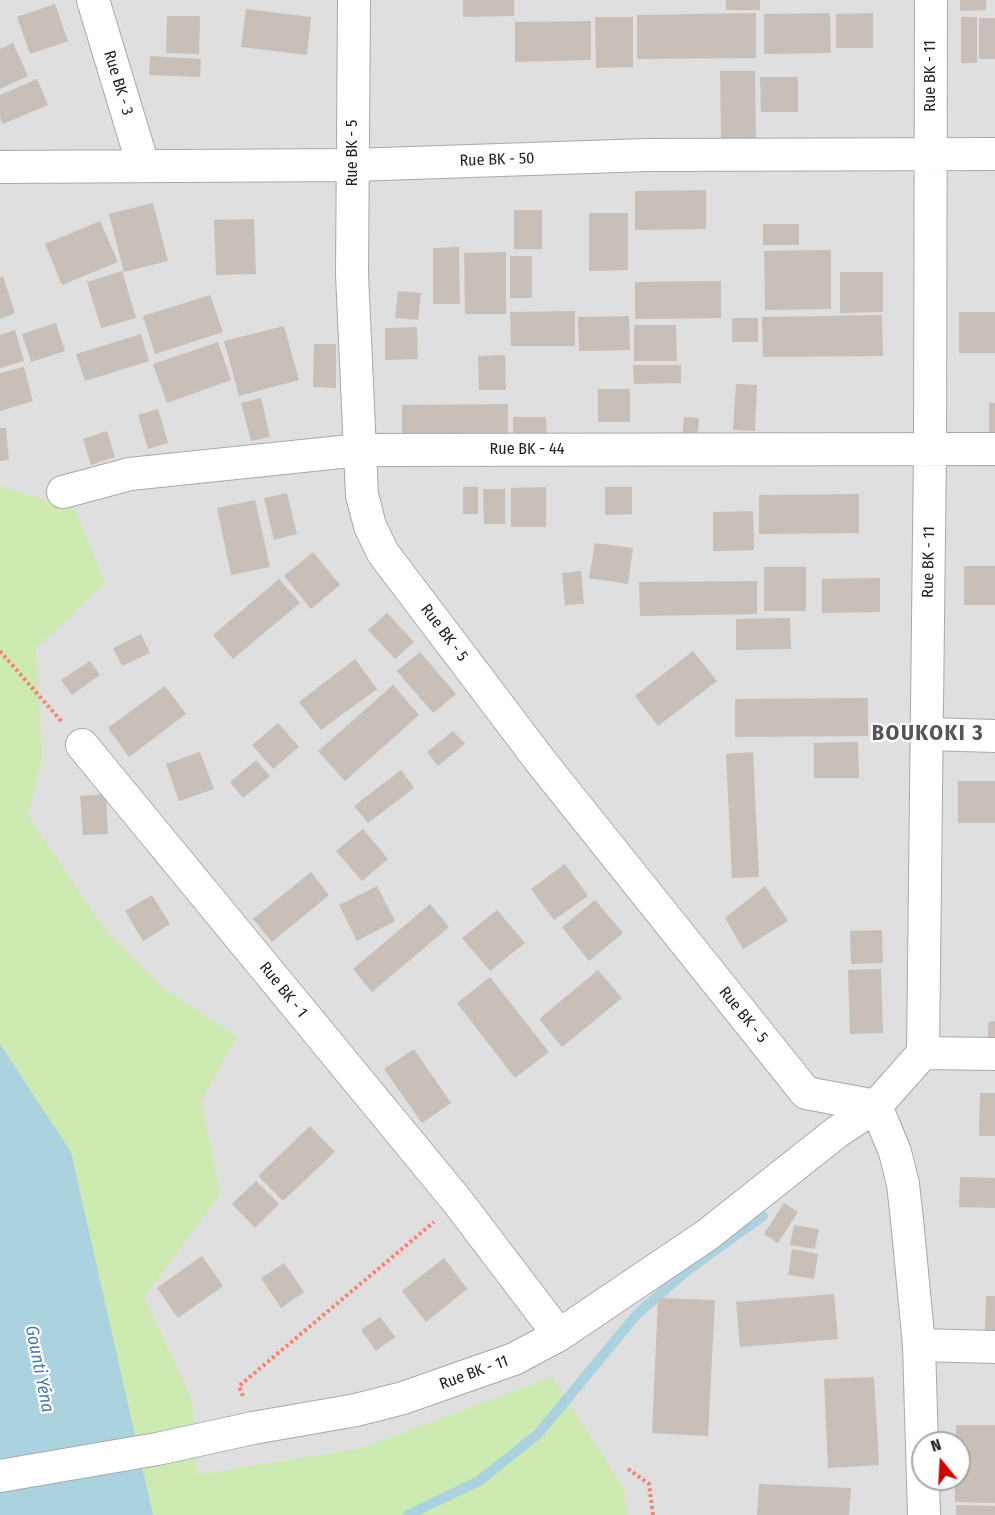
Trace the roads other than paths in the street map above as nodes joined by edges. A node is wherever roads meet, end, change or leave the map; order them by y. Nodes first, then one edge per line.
1 (93, 0) edge
2 (354, 0) edge
3 (931, 0) edge
4 (931, 154) junction
5 (995, 154) edge
6 (143, 165) junction
7 (353, 165) junction
8 (0, 167) edge
9 (930, 449) junction
10 (995, 449) edge
11 (360, 450) junction
12 (63, 492) dead end
13 (927, 734) junction
14 (995, 736) edge
15 (82, 745) road end
16 (922, 1053) junction
17 (995, 1054) edge
18 (876, 1106) junction
19 (559, 1335) junction
20 (919, 1345) junction
21 (995, 1347) edge
22 (0, 1476) edge
23 (924, 1515) edge

1 - 6 street, Rue BK - 3
2 - 7 street, Rue BK - 5
3 - 4 street, Rue BK - 11
4 - 5 street, Rue BK - 50
4 - 7 street, Rue BK - 50
4 - 9 street, Rue BK - 11
6 - 7 street, Rue BK - 50
6 - 8 street, Rue BK - 50
7 - 11 street, Rue BK - 5
9 - 10 street, Rue BK - 44
9 - 11 street, Rue BK - 44
9 - 13 street, Rue BK - 11
11 - 12 street, Rue BK - 44
11 - 18 street, Rue BK - 5
13 - 14 street
13 - 16 street, Rue BK - 11
15 - 19 street, Rue BK - 1
16 - 17 street
16 - 18 street, Rue BK - 11
18 - 19 street, Rue BK - 11
18 - 20 street
19 - 22 street, Rue BK - 11
20 - 21 street
20 - 23 street

